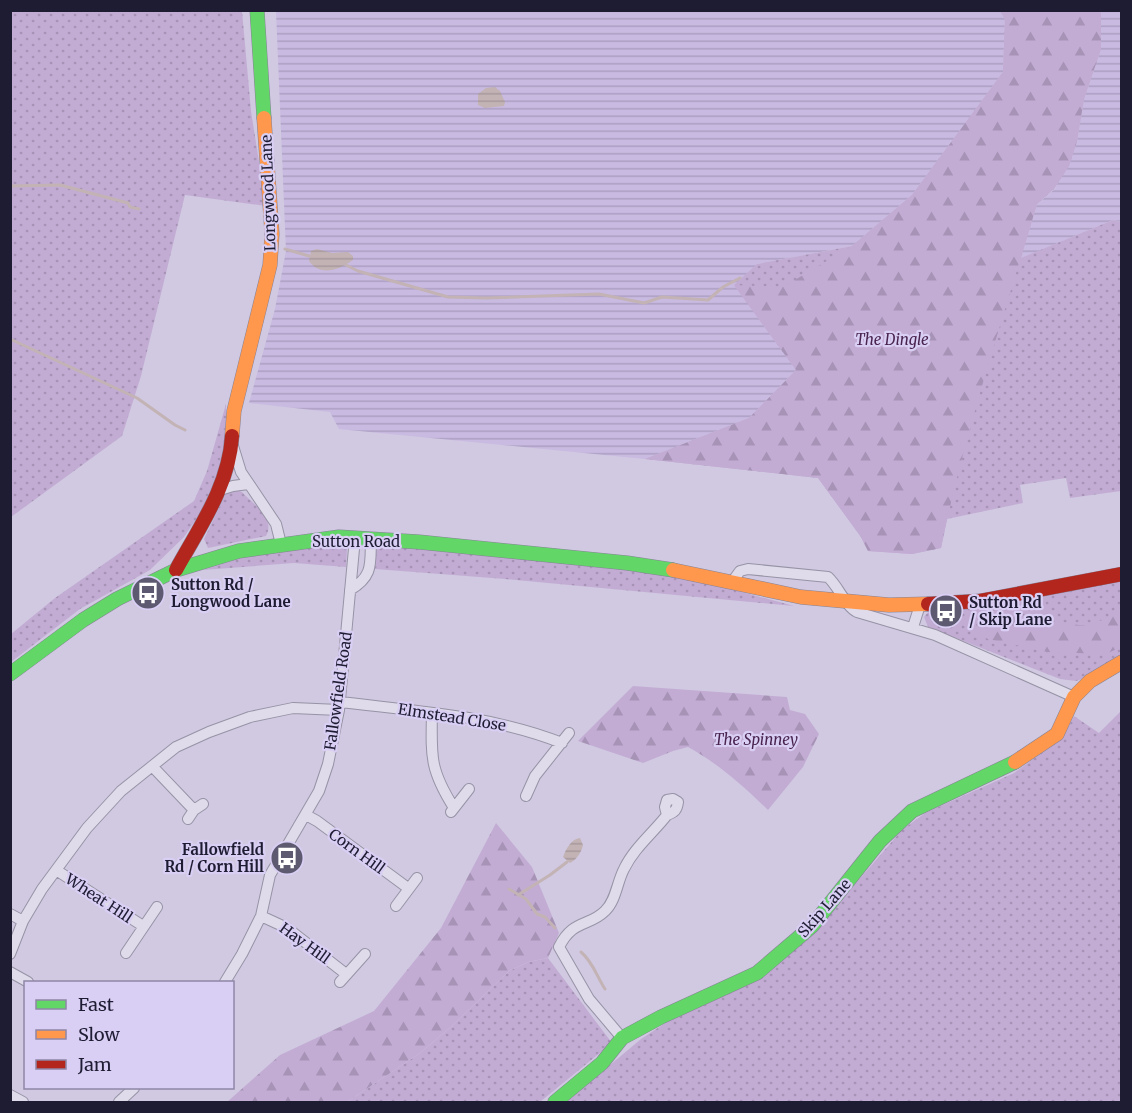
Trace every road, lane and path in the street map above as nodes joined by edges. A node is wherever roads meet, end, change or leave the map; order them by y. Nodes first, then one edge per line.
1 (257, 10) edge
2 (232, 443) junction
3 (248, 484) junction
4 (220, 489) junction
5 (355, 538) junction
6 (371, 539) junction
7 (281, 544) junction
8 (176, 570) junction
9 (1122, 574) edge
10 (732, 582) junction
11 (350, 590) junction
12 (847, 601) junction
13 (920, 605) junction
14 (913, 627) junction
15 (1122, 662) edge
16 (10, 674) edge
17 (1074, 697) junction
18 (339, 706) junction
19 (432, 713) junction
20 (569, 733) dead end
21 (562, 743) junction
22 (153, 766) junction
23 (470, 789) dead end
24 (526, 796) dead end
25 (195, 811) dead end
26 (306, 815) junction
27 (667, 815) dead end
28 (56, 870) junction
29 (417, 878) dead end
30 (408, 888) junction
31 (396, 906) dead end
32 (157, 907) dead end
33 (10, 914) edge
34 (261, 916) junction
35 (23, 921) junction
36 (143, 926) junction
37 (126, 952) dead end
38 (10, 954) edge
39 (365, 954) dead end
40 (10, 972) edge
41 (26, 981) edge
42 (226, 981) edge
43 (622, 1038) junction
44 (133, 1089) edge
45 (10, 1095) edge
46 (23, 1102) edge
47 (119, 1102) edge
48 (555, 1102) edge

1 - 2 street, Longwood Lane
2 - 3 street, Longwood Lane
2 - 4 street, Longwood Lane
3 - 4 street
3 - 7 street, Longwood Lane
4 - 8 street, Longwood Lane
5 - 6 street, Sutton Road
5 - 7 street, Sutton Road
5 - 11 street, Fallowfield Road
6 - 10 street, Sutton Road
6 - 11 street
7 - 8 street, Sutton Road
8 - 16 street, Sutton Road
9 - 13 street, Sutton Road
10 - 12 street, Sutton Road
10 - 12 street
11 - 18 street, Fallowfield Road
12 - 13 street, Sutton Road
12 - 14 street
13 - 14 street
14 - 17 street
15 - 17 street, Skip Lane
17 - 43 street, Skip Lane
18 - 19 street, Elmstead Close
18 - 22 street, Elmstead Close
18 - 26 street, Fallowfield Road
19 - 21 street, Elmstead Close
19 - 23 street
20 - 21 street
21 - 24 street
22 - 25 street
22 - 28 street, Elmstead Close
26 - 30 street, Corn Hill
26 - 34 street, Fallowfield Road
27 - 43 street
28 - 35 street, Elmstead Close
28 - 36 street, Wheat Hill
29 - 30 street
30 - 31 street
32 - 36 street, Wheat Hill
33 - 35 street
34 - 39 street, Hay Hill
34 - 42 street, Fallowfield Road
35 - 38 street, Elmstead Close
36 - 37 street, Wheat Hill
40 - 41 street
43 - 48 street, Skip Lane
44 - 47 street
45 - 46 street

